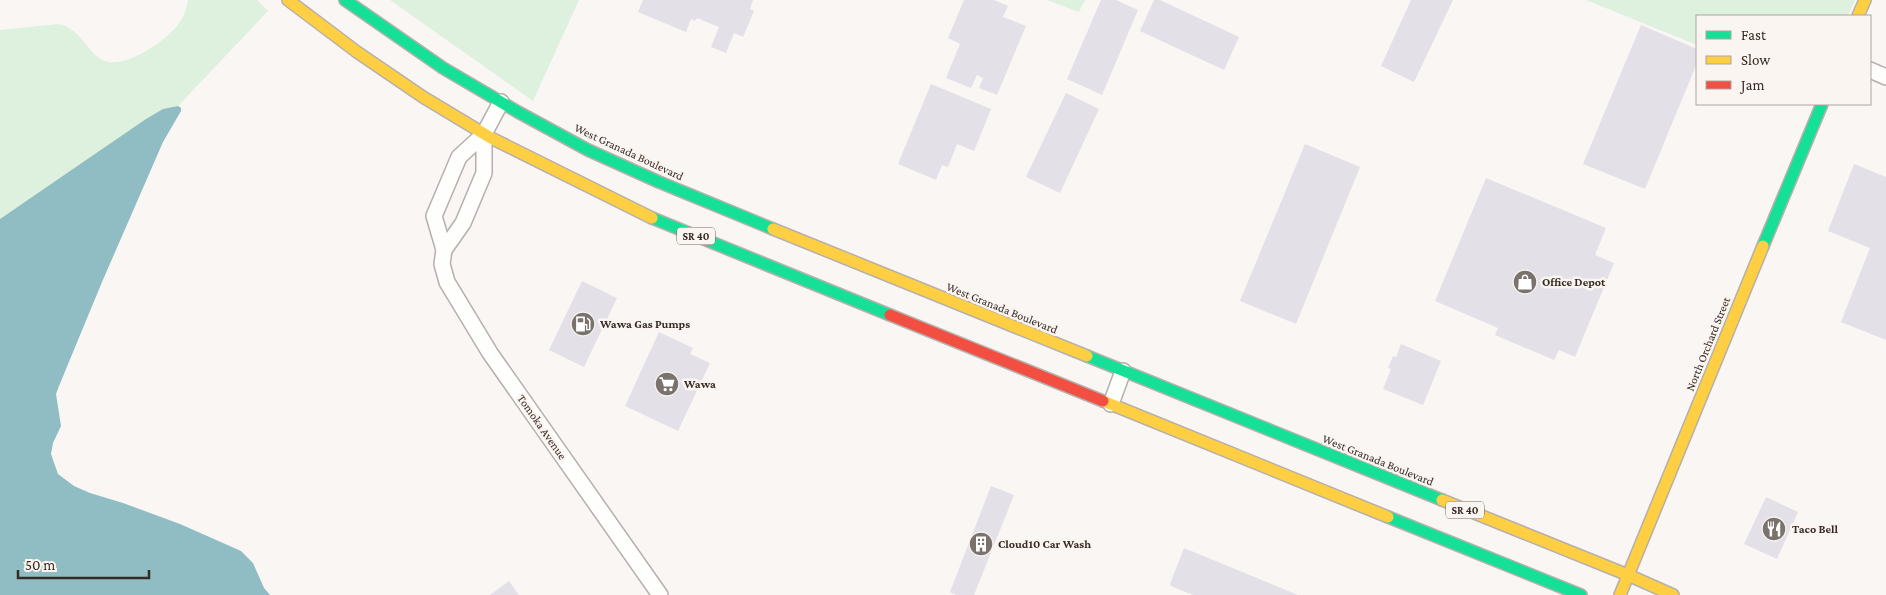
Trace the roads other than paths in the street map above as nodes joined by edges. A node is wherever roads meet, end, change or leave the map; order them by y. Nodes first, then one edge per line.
1 (288, 0) edge
2 (345, 0) edge
3 (1865, 0) edge
4 (1858, 15) edge
5 (1871, 70) edge
6 (1886, 77) edge
7 (501, 102) junction
8 (1822, 105) edge
9 (484, 134) junction
10 (444, 250) junction
11 (1123, 371) junction
12 (1111, 404) junction
13 (1628, 575) junction
14 (660, 595) edge
15 (1581, 595) edge
16 (1620, 595) edge
17 (1673, 595) edge

1 - 9 main road, SR 40
2 - 7 main road, West Granada Boulevard / SR 40
3 - 4 main road
5 - 6 street
7 - 9 street, Tomoka Avenue
7 - 11 main road, West Granada Boulevard / SR 40
8 - 13 main road, North Orchard Street
9 - 10 street, Tomoka Avenue
9 - 10 street, Tomoka Avenue
9 - 12 main road, SR 40
10 - 14 street, Tomoka Avenue
11 - 12 street
11 - 13 main road, West Granada Boulevard / SR 40
12 - 15 main road, SR 40
13 - 16 main road, North Orchard Street
13 - 17 main road, West Granada Boulevard / SR 40

